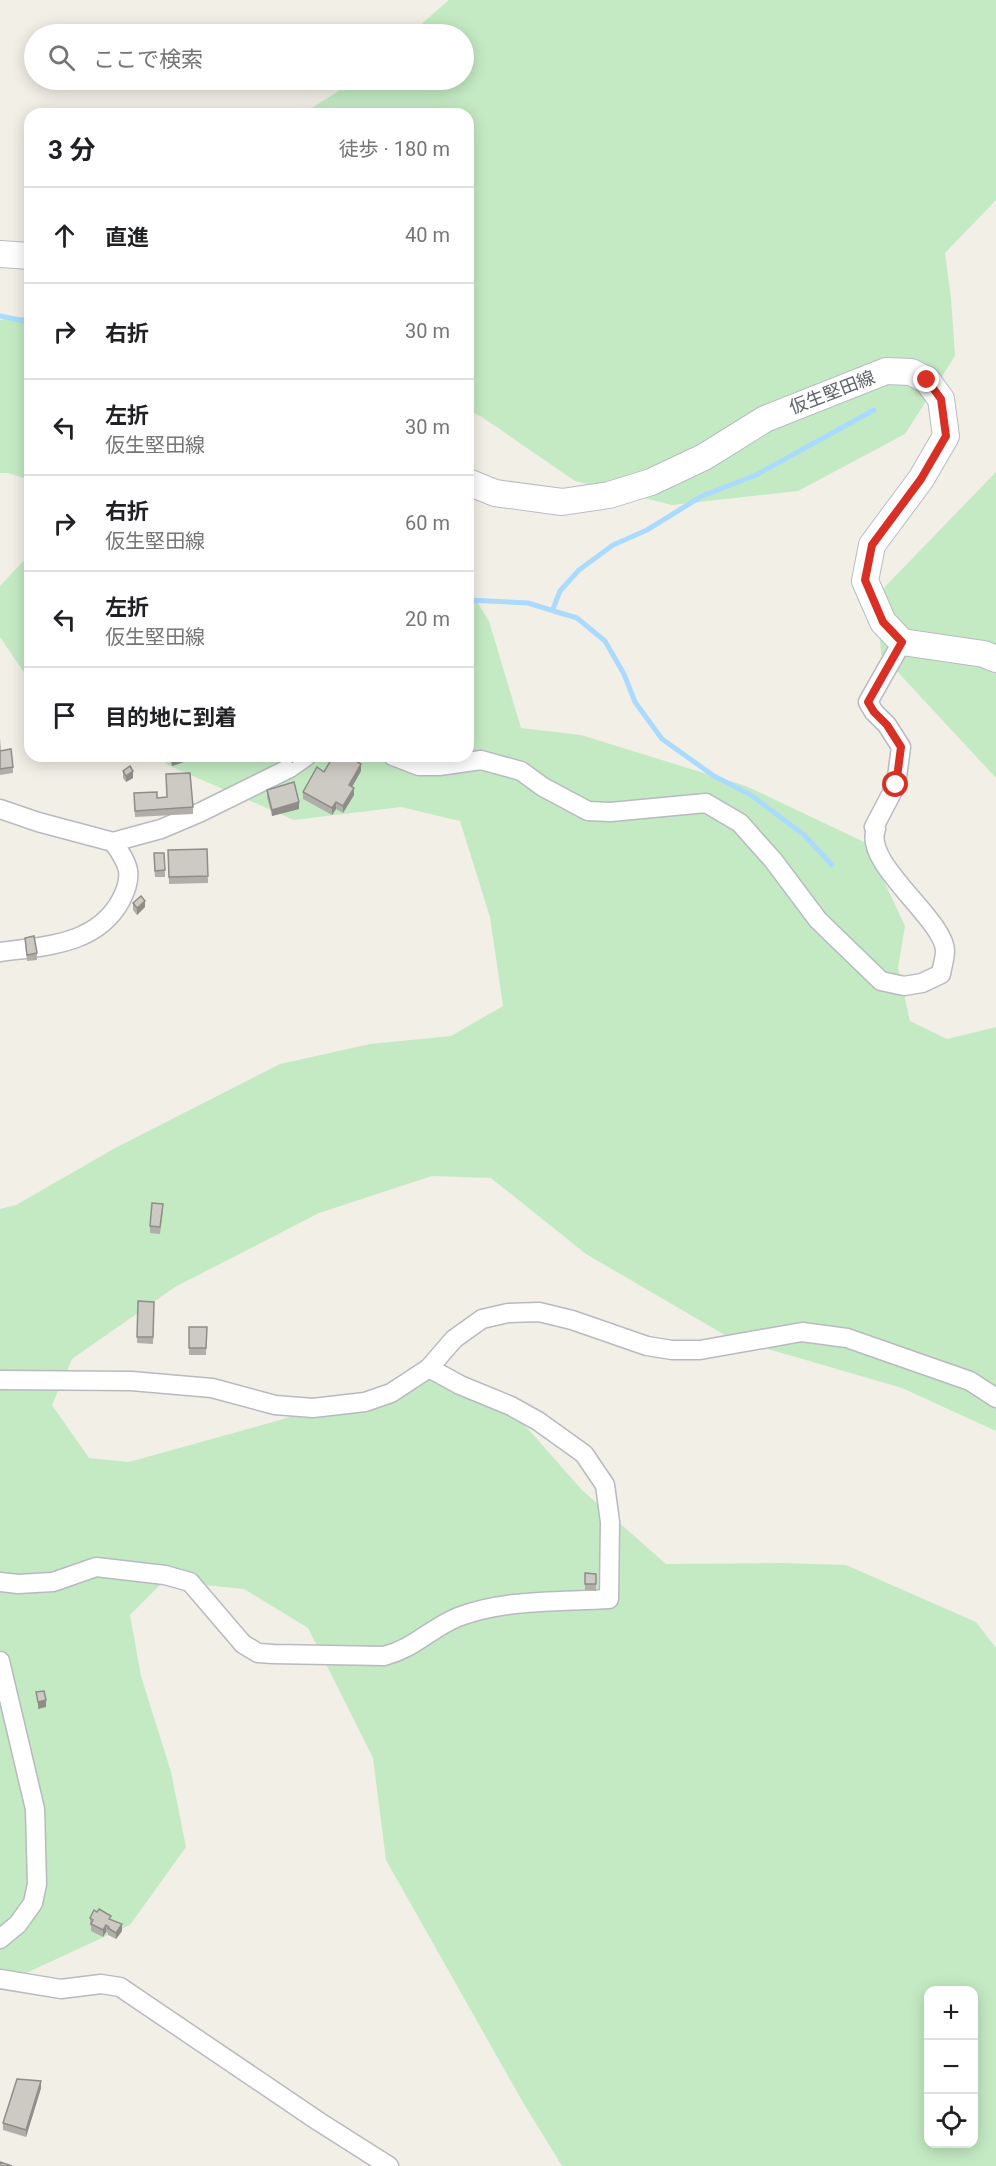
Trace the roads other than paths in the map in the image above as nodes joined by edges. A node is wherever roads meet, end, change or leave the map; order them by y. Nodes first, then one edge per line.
1 (0, 254) edge
2 (24, 256) edge
3 (474, 484) edge
4 (902, 642) junction
5 (996, 659) edge
6 (474, 761) edge
7 (298, 762) edge
8 (409, 762) edge
9 (467, 762) edge
10 (0, 808) edge
11 (113, 842) junction
12 (0, 952) edge
13 (429, 1368) junction
14 (0, 1380) edge
15 (996, 1398) edge
16 (0, 1582) edge
17 (0, 1661) edge
18 (0, 1938) edge
19 (0, 1978) edge
20 (389, 2166) edge

1 - 2 main road
3 - 4 main road, 仮生堅田線
4 - 5 main road
4 - 6 street
7 - 11 street
8 - 9 street
10 - 11 street
11 - 12 street
13 - 14 street
13 - 15 street
13 - 16 street
17 - 18 street
19 - 20 street

